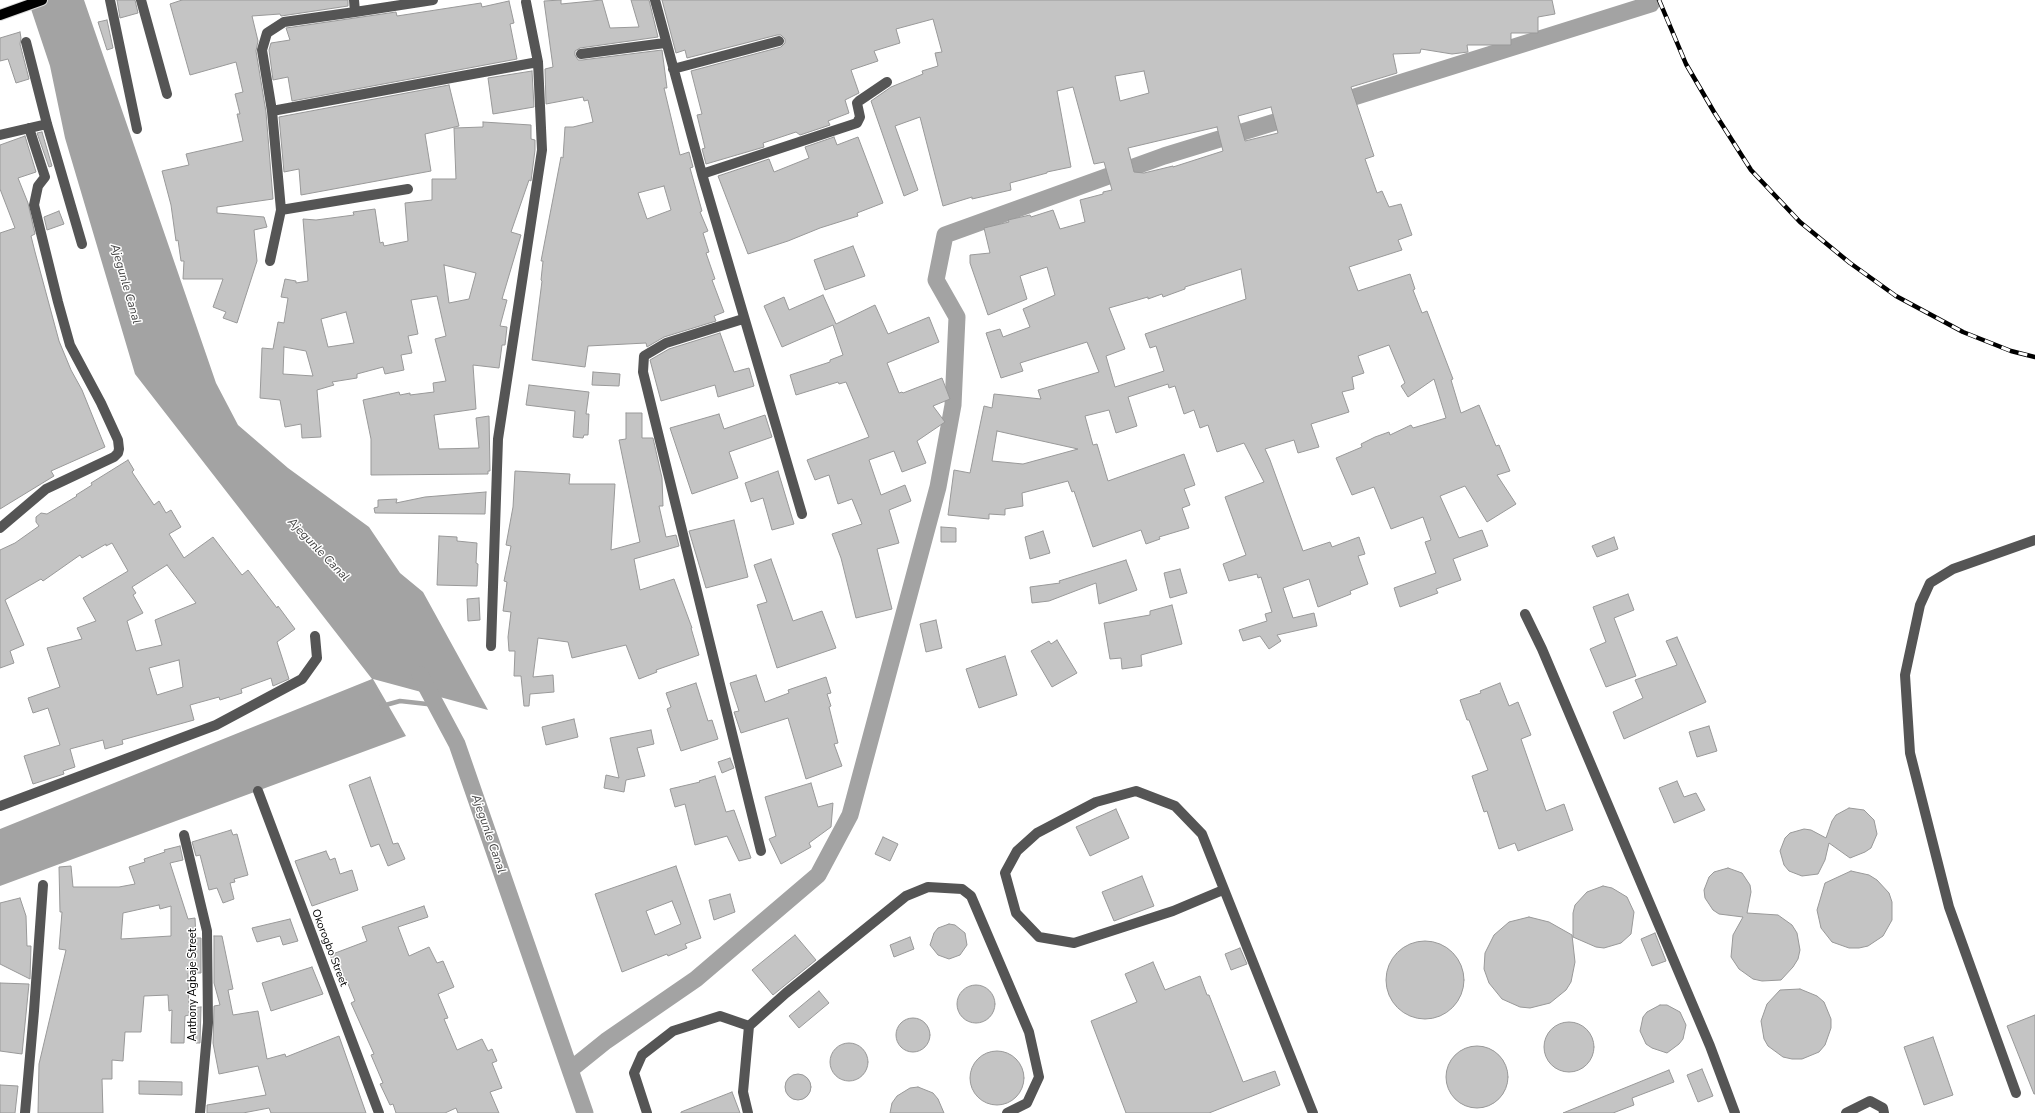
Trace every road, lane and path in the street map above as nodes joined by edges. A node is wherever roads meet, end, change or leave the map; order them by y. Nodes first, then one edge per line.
1 (42, 0) edge
2 (110, 0) edge
3 (141, 0) edge
4 (354, 0) edge
5 (433, 0) edge
6 (655, 0) edge
7 (527, 1) edge
8 (356, 12) junction
9 (0, 15) edge
10 (779, 41) dead end
11 (26, 42) dead end
12 (665, 44) junction
13 (581, 54) dead end
14 (538, 62) junction
15 (673, 68) junction
16 (887, 82) dead end
17 (167, 94) dead end
18 (272, 111) junction
19 (47, 124) junction
20 (29, 128) junction
21 (137, 129) dead end
22 (0, 135) edge
23 (702, 174) junction
24 (408, 189) dead end
25 (282, 210) junction
26 (82, 244) dead end
27 (270, 261) dead end
28 (744, 319) junction
29 (802, 514) dead end
30 (0, 528) edge
31 (2035, 540) edge
32 (1525, 614) dead end
33 (315, 636) dead end
34 (490, 646) dead end
35 (258, 791) dead end
36 (0, 806) edge
37 (184, 835) dead end
38 (761, 851) dead end
39 (43, 885) dead end
40 (1223, 890) junction
41 (749, 1026) junction
42 (2016, 1093) dead end
43 (25, 1113) edge
44 (200, 1113) edge
45 (379, 1113) edge
46 (647, 1113) edge
47 (748, 1113) edge
48 (1007, 1113) edge
49 (1313, 1113) edge
50 (1735, 1113) edge
51 (1846, 1113) edge
52 (1884, 1113) edge

1 - 9 main road
2 - 21 street
3 - 17 street
4 - 8 street
5 - 8 street
6 - 12 street
7 - 14 street
8 - 18 street
10 - 15 street
11 - 19 street
12 - 13 street
12 - 15 street
14 - 18 street
14 - 34 street
15 - 23 street
16 - 23 street
18 - 25 street
19 - 20 street
19 - 26 street
20 - 22 street
20 - 30 street
23 - 28 street
24 - 25 street
25 - 27 street
28 - 29 street
28 - 38 street
31 - 42 street
32 - 50 street
33 - 36 street
35 - 45 street, Okorogbo Street
37 - 44 street, Anthony Agbaje Street
39 - 43 street
40 - 40 street
40 - 49 street
41 - 46 street
41 - 47 street
41 - 48 street
51 - 52 street

